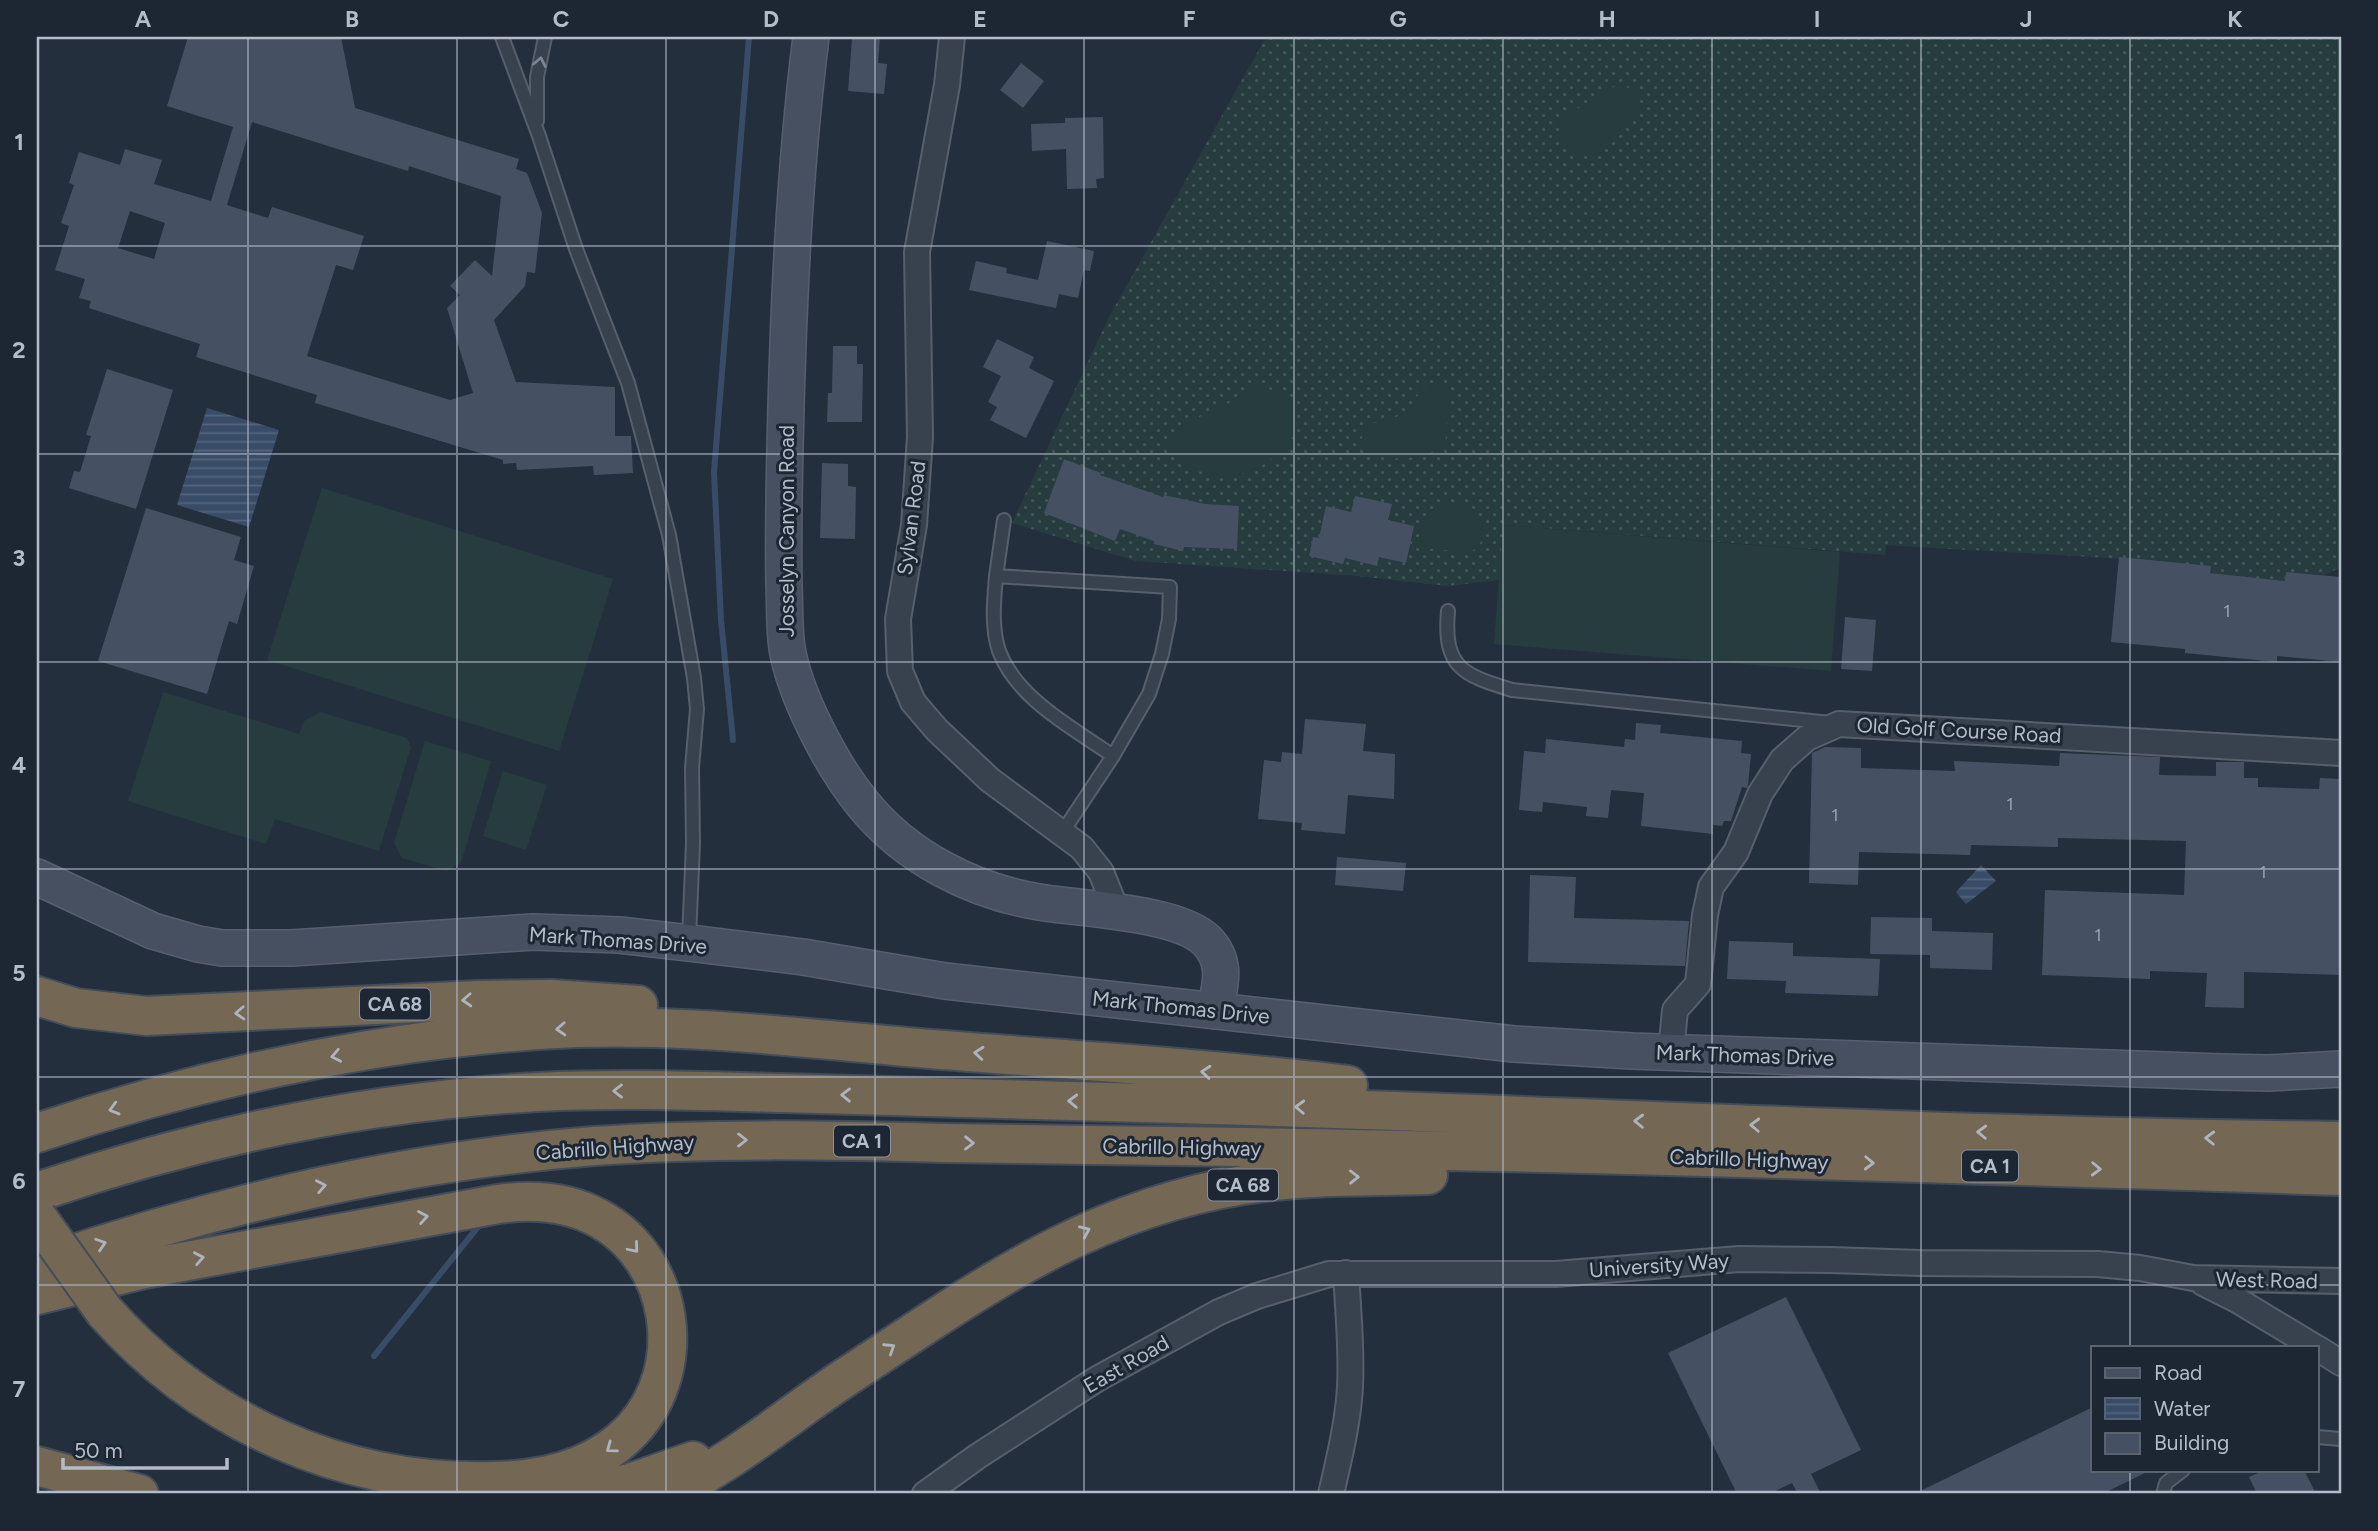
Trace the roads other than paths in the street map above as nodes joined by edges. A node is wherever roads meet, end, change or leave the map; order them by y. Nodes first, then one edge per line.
1 (502, 37) edge
2 (545, 37) edge
3 (811, 37) edge
4 (952, 37) edge
5 (538, 136) junction
6 (1004, 520) dead end
7 (996, 576) junction
8 (1448, 611) dead end
9 (1839, 724) junction
10 (2341, 753) edge
11 (1113, 756) junction
12 (1062, 833) junction
13 (37, 877) edge
14 (1117, 912) junction
15 (689, 943) junction
16 (37, 996) edge
17 (1215, 1011) junction
18 (752, 1034) junction
19 (1671, 1052) junction
20 (2341, 1069) edge
21 (1540, 1118) junction
22 (37, 1133) edge
23 (2341, 1141) edge
24 (1702, 1158) junction
25 (2341, 1176) edge
26 (37, 1192) edge
27 (37, 1217) edge
28 (37, 1256) edge
29 (37, 1266) edge
30 (1346, 1273) junction
31 (2193, 1278) junction
32 (2341, 1281) edge
33 (37, 1295) edge
34 (93, 1315) junction
35 (2313, 1346) edge
36 (2318, 1349) edge
37 (2341, 1363) edge
38 (833, 1386) junction
39 (2318, 1437) edge
40 (2341, 1439) edge
41 (37, 1466) edge
42 (2180, 1472) edge
43 (139, 1494) edge
44 (377, 1494) edge
45 (578, 1494) edge
46 (666, 1494) edge
47 (925, 1494) edge
48 (1331, 1494) edge
49 (2163, 1494) edge

1 - 5 lane
5 -> 2 lane
3 - 14 street, Josselyn Canyon Road
4 - 12 street, Sylvan Road
5 - 15 lane
6 - 7 lane
7 - 11 lane
7 - 11 lane
8 - 9 lane
9 - 10 street, Old Golf Course Road
9 - 19 street, Old Golf Course Road
11 - 12 lane
12 - 14 street, Sylvan Road
13 - 15 street, Mark Thomas Drive
14 - 17 street, Josselyn Canyon Road
15 - 17 street, Mark Thomas Drive
18 -> 16 highway, CA 68
17 - 19 street, Mark Thomas Drive
21 -> 18 highway, CA 68
18 -> 22 highway
19 - 20 street, Mark Thomas Drive
23 -> 21 highway, Cabrillo Highway / CA 1
21 -> 26 highway, Cabrillo Highway / CA 1
24 -> 25 highway, Cabrillo Highway / CA 1
29 -> 24 highway, Cabrillo Highway / CA 1
38 -> 24 highway, CA 68
27 - 34 highway, bridge
28 - 34 highway
30 - 31 street, University Way
30 - 47 street, East Road
30 - 48 street
31 - 32 street, West Road
31 - 35 street
33 -> 34 highway
34 - 44 highway
36 - 37 street
38 - 45 highway, CA 68
38 - 46 highway
39 - 40 lane
41 - 43 highway
42 - 49 lane

